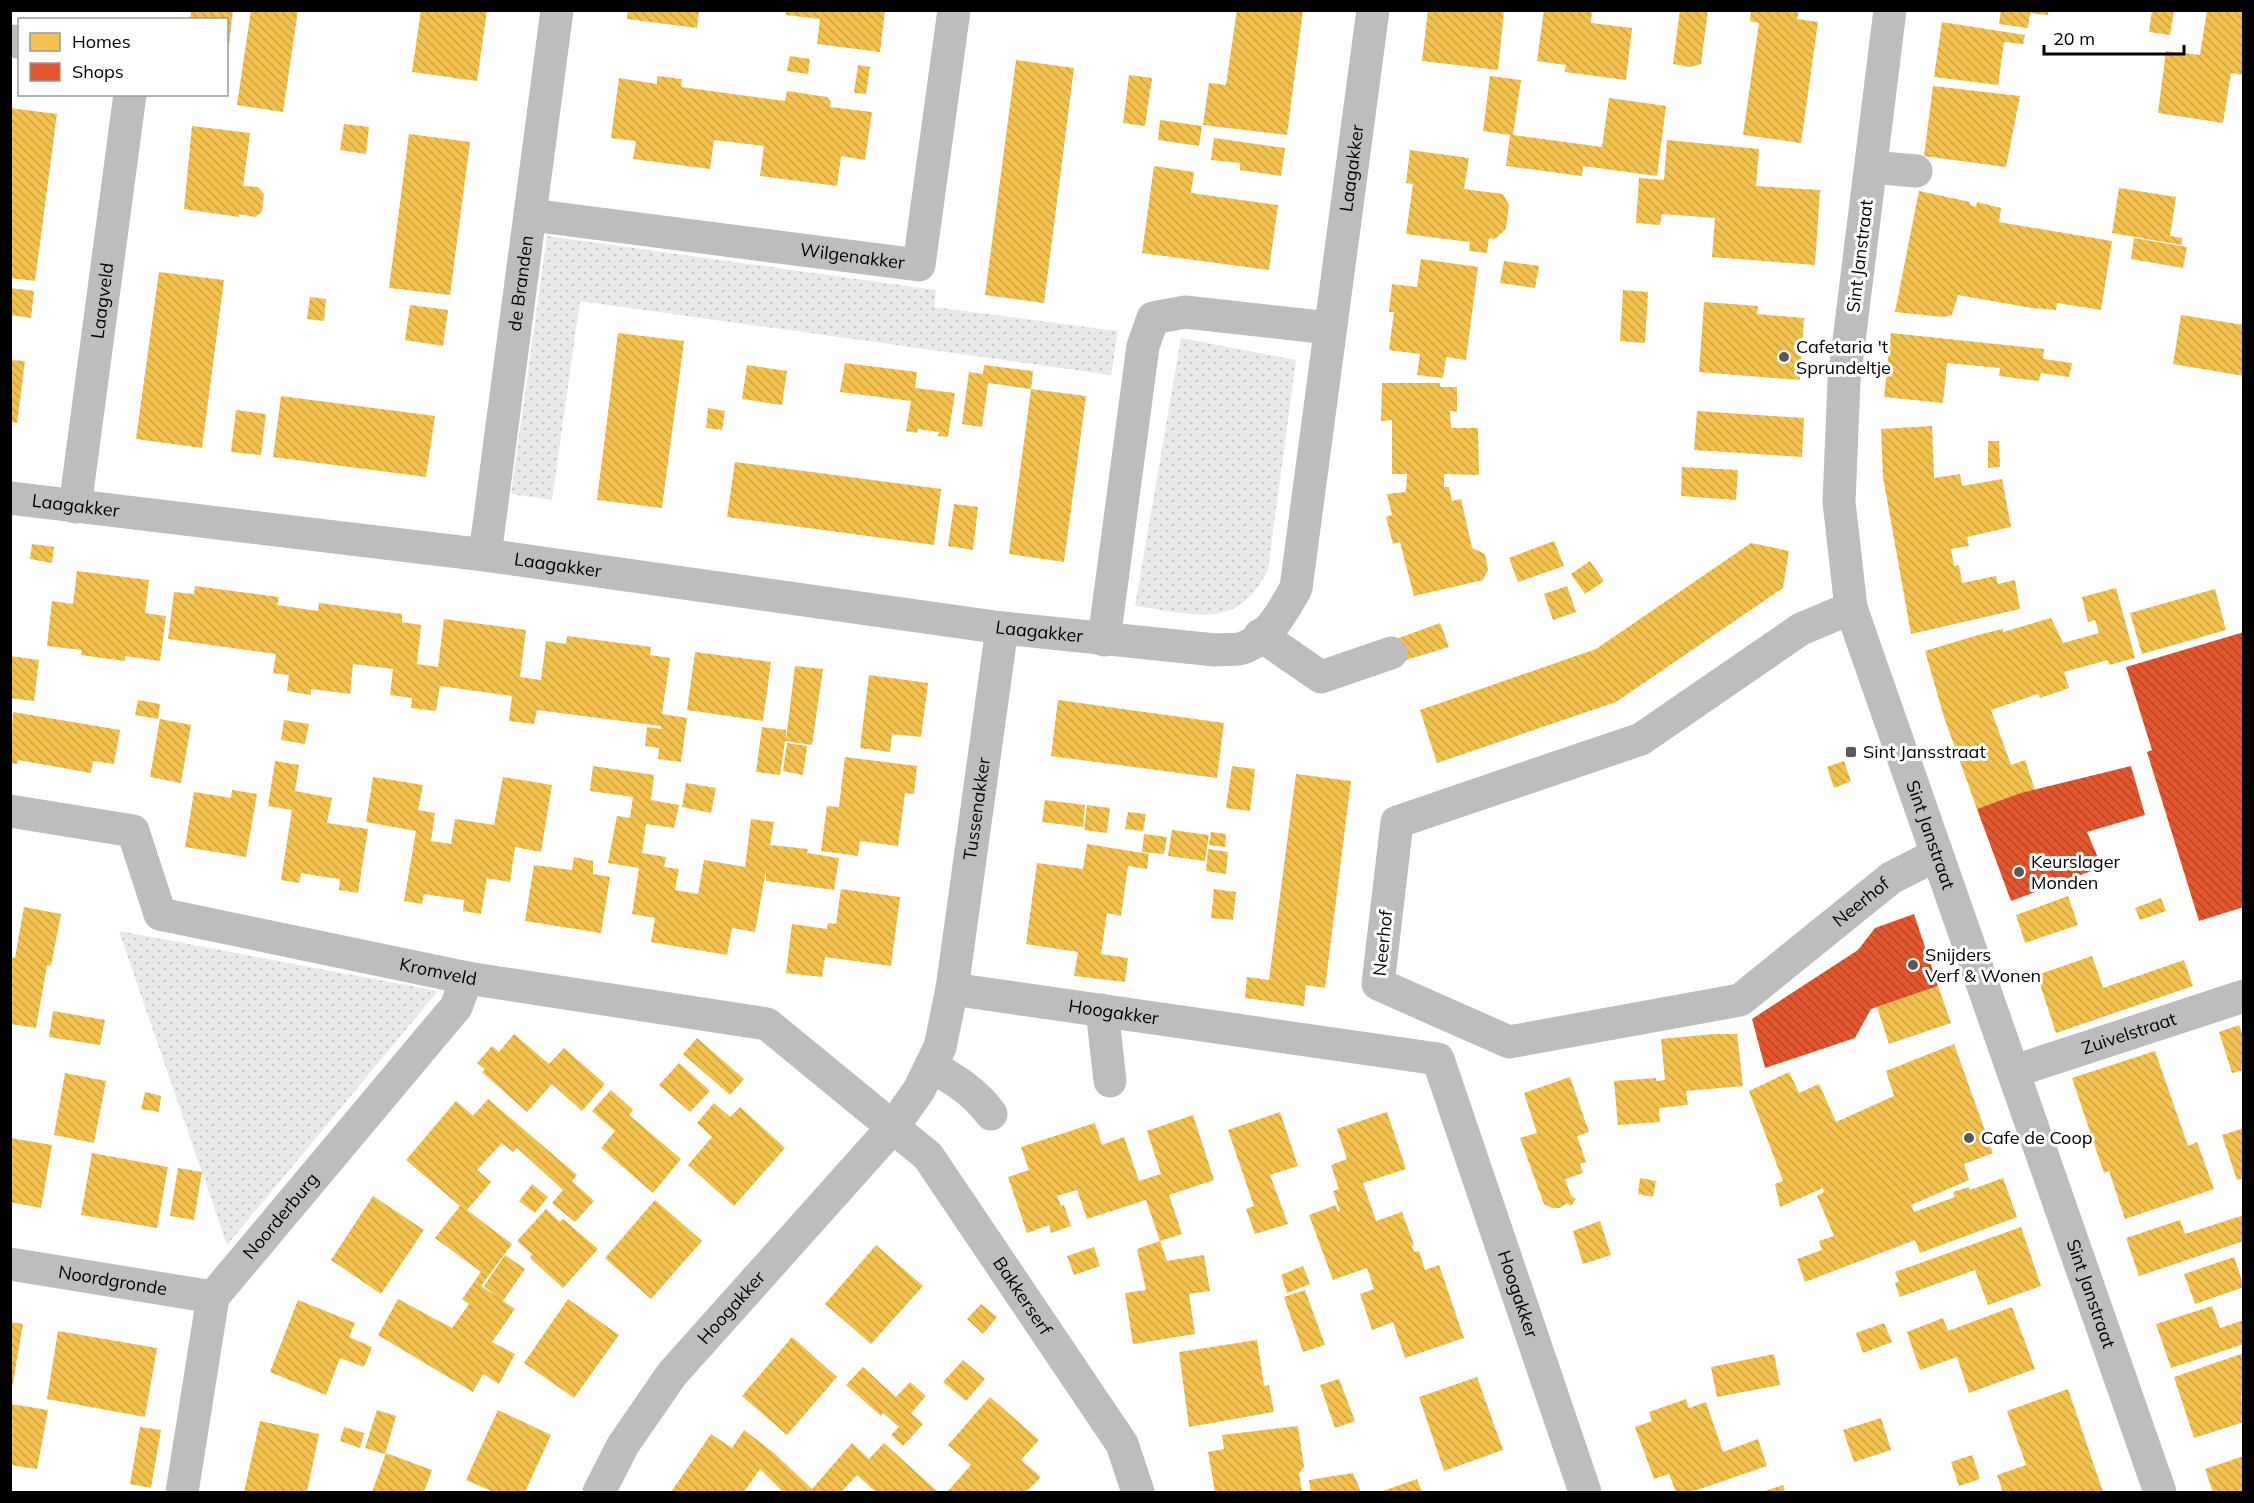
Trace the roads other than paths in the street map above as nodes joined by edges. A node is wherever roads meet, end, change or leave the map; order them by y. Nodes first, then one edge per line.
1 (557, 10) edge
2 (954, 10) edge
3 (1373, 10) edge
4 (1890, 10) edge
5 (130, 96) edge
6 (1871, 167) junction
7 (1916, 171) dead end
8 (531, 215) junction
9 (1329, 328) junction
10 (10, 498) edge
11 (75, 507) junction
12 (485, 555) junction
13 (1851, 608) junction
14 (1002, 628) junction
15 (1260, 635) junction
16 (1104, 640) junction
17 (1391, 653) dead end
18 (10, 811) edge
19 (1936, 855) junction
20 (467, 978) junction
21 (952, 988) junction
22 (2244, 996) edge
23 (1101, 1010) junction
24 (931, 1066) junction
25 (2015, 1071) junction
26 (1110, 1082) dead end
27 (991, 1114) dead end
28 (893, 1127) junction
29 (10, 1264) edge
30 (213, 1298) junction
31 (1129, 1488) edge
32 (182, 1492) edge
33 (599, 1492) edge
34 (1585, 1492) edge
35 (2160, 1492) edge

1 - 8 street, de Branden
2 - 8 street, Wilgenakker
3 - 9 street, Laagakker
4 - 6 street, Sint Janstraat
5 - 11 street, Laagveld
6 - 7 street
6 - 13 street, Sint Janstraat
8 - 12 street, de Branden
9 - 15 street, Laagakker
9 - 16 street, Laagakker
10 - 11 street, Laagakker
11 - 12 street, Laagakker
12 - 14 street, Laagakker
13 - 19 street, Sint Janstraat
13 - 19 street, Neerhof
14 - 16 street, Laagakker
14 - 21 street, Tussenakker
15 - 16 street, Laagakker
15 - 17 street
18 - 20 street, Kromveld
19 - 25 street, Sint Janstraat
20 - 28 street, Kromveld
20 - 30 street, Noorderburg
21 - 23 street, Hoogakker
21 - 24 street, Hoogakker
22 - 25 street, Zuivelstraat
23 - 26 street
23 - 34 street, Hoogakker
24 - 27 street
24 - 28 street, Hoogakker
25 - 35 street, Sint Janstraat
28 - 31 street, Bakkerserf
28 - 33 street, Hoogakker
29 - 30 street, Noordgronde
30 - 32 street

